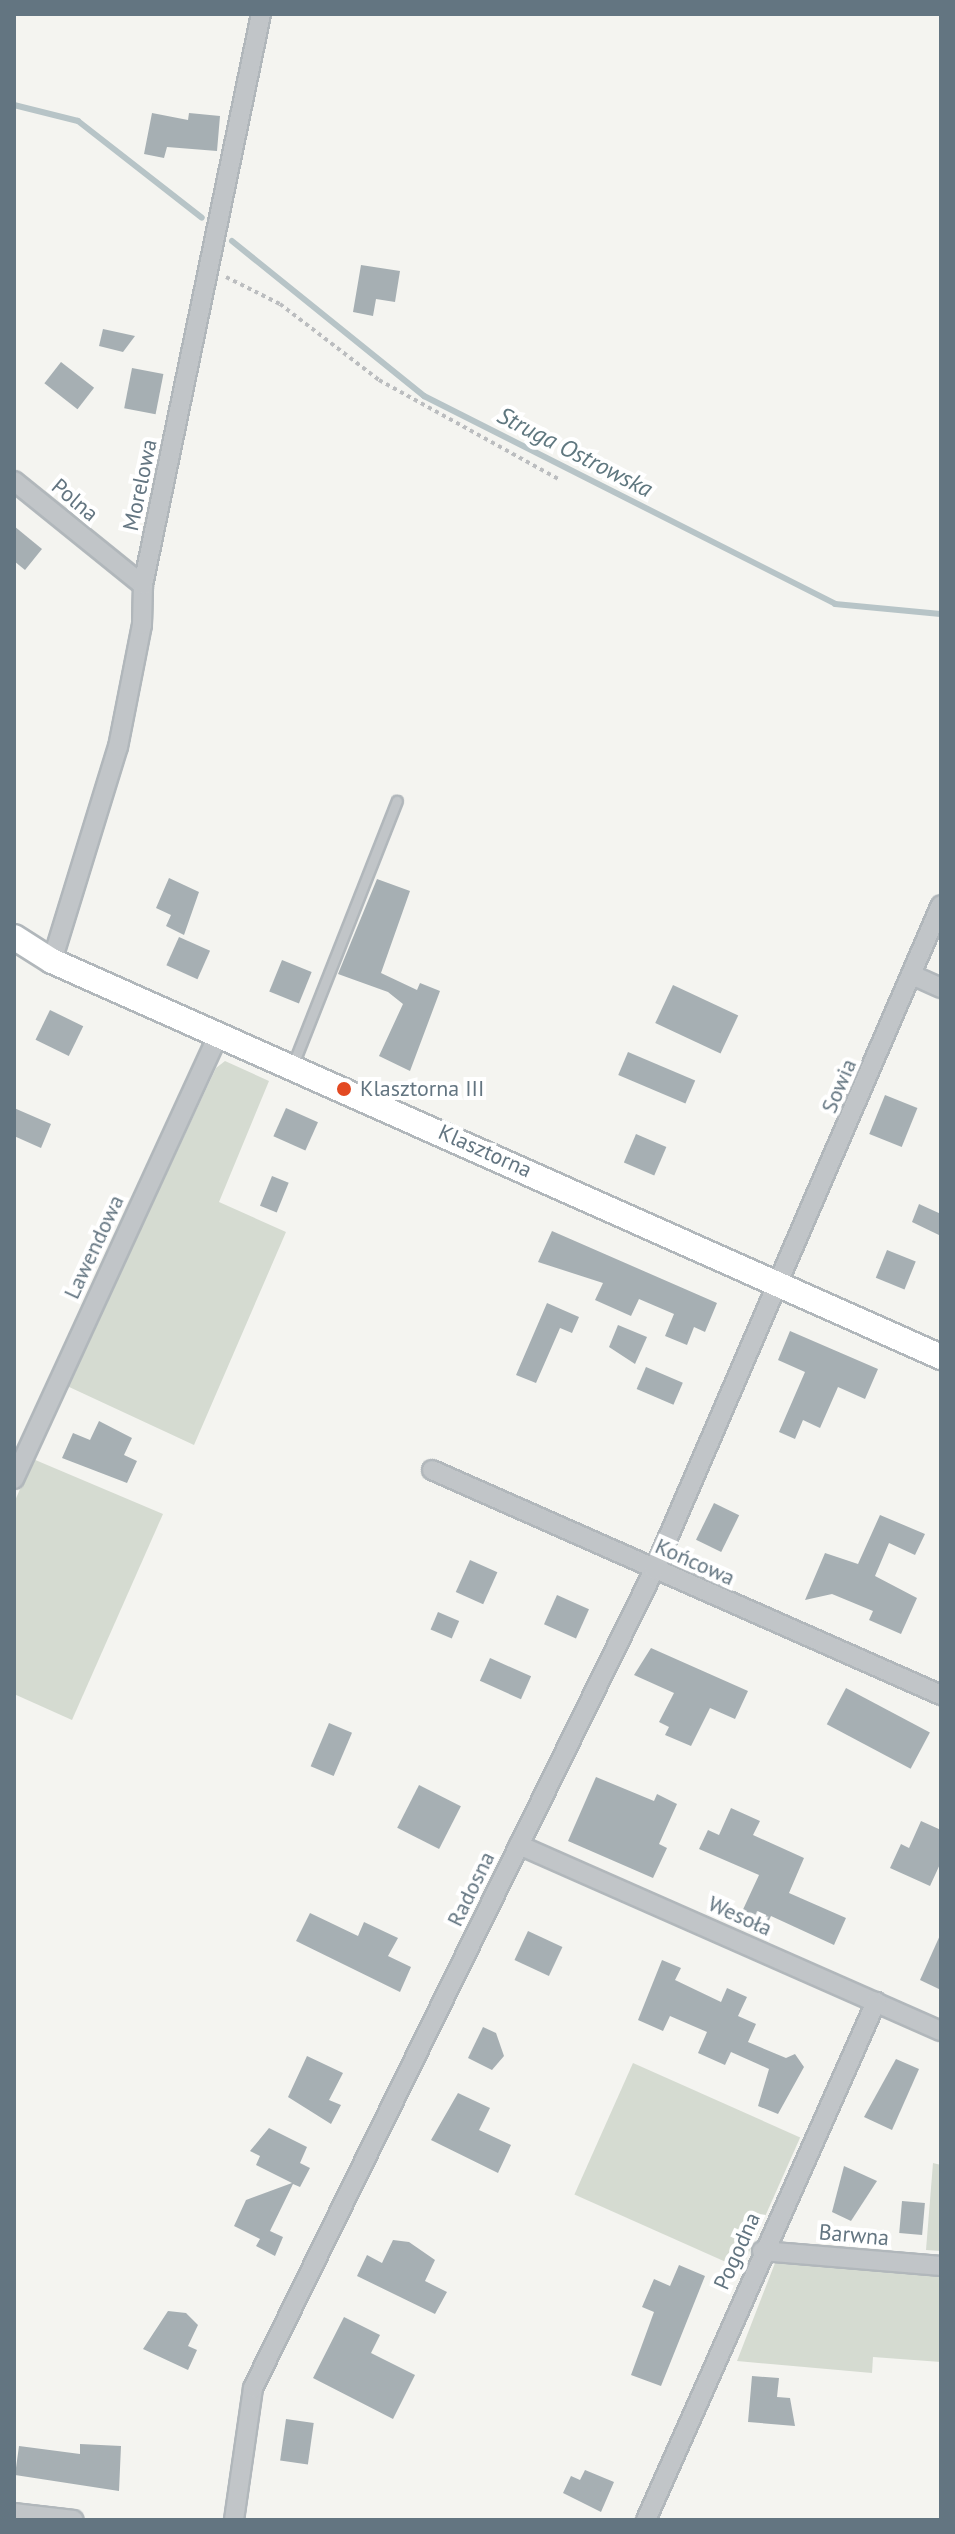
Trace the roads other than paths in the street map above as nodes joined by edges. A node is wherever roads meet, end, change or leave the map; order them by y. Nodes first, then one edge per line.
1 (261, 14) edge
2 (14, 481) edge
3 (143, 585) junction
4 (397, 801) dead end
5 (941, 905) edge
6 (21, 942) edge
7 (52, 961) junction
8 (912, 975) junction
9 (941, 988) edge
10 (218, 1035) junction
11 (292, 1067) junction
12 (779, 1285) junction
13 (941, 1357) edge
14 (432, 1470) dead end
15 (14, 1479) edge
16 (654, 1570) junction
17 (941, 1695) edge
18 (519, 1845) junction
19 (876, 2002) junction
20 (941, 2031) edge
21 (762, 2251) junction
22 (941, 2266) edge
23 (14, 2513) edge
24 (74, 2520) edge
25 (234, 2520) edge
26 (646, 2520) edge

1 - 3 street, Morelowa
2 - 3 street, Polna
3 - 7 street, Morelowa
4 - 11 lane
5 - 8 street, Sowia
6 - 7 street, Klasztorna
7 - 10 street, Klasztorna
8 - 9 street
8 - 12 street, Sowia
10 - 11 street, Klasztorna
10 - 15 street, Lawendowa
11 - 12 street, Klasztorna
12 - 13 street, Klasztorna
12 - 16 street, Radosna
14 - 16 street, Końcowa
16 - 17 street, Końcowa
16 - 18 street, Radosna
18 - 19 street, Wesoła
18 - 25 street, Radosna
19 - 20 street, Wesoła
19 - 21 street, Pogodna
21 - 22 street, Barwna
21 - 26 street, Pogodna
23 - 24 street

